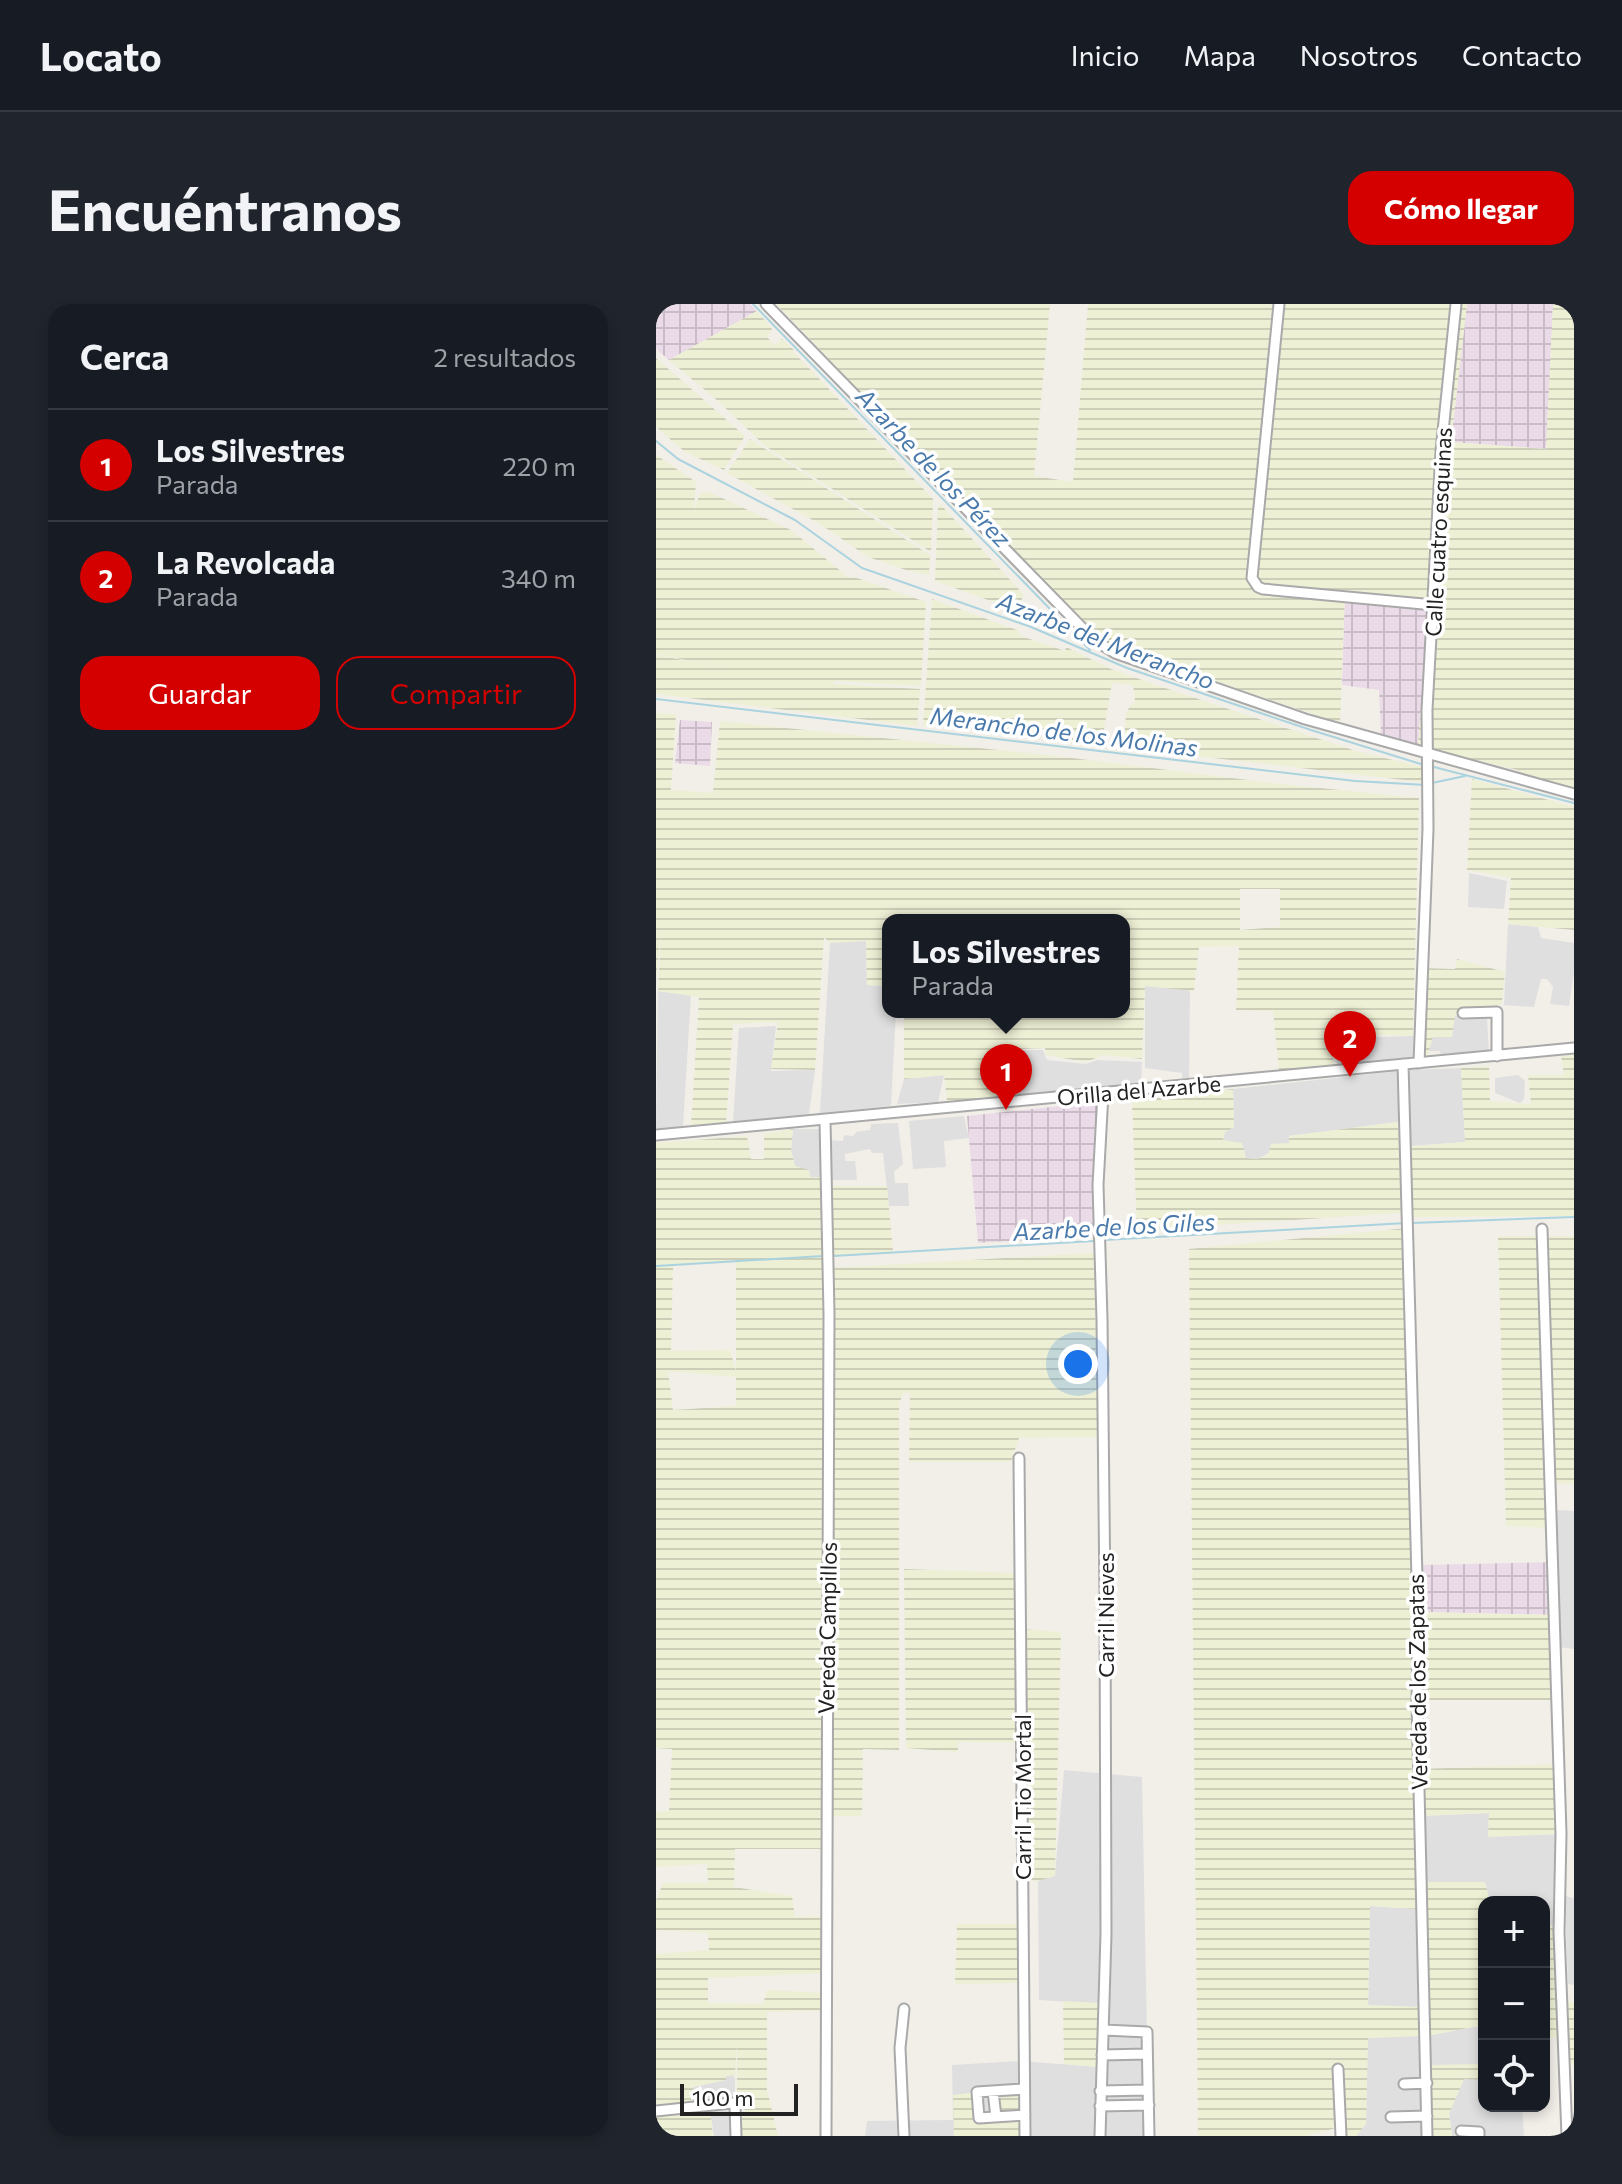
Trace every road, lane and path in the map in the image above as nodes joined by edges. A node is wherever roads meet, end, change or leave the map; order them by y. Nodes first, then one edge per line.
1 (766, 304) edge
2 (1279, 304) edge
3 (1456, 304) edge
4 (1434, 605) junction
5 (1429, 761) junction
6 (1574, 794) edge
7 (1463, 1013) dead end
8 (1574, 1048) edge
9 (1497, 1056) junction
10 (1419, 1063) junction
11 (1403, 1064) junction
12 (1103, 1093) junction
13 (825, 1120) junction
14 (656, 1135) edge
15 (1542, 1229) dead end
16 (1019, 1458) dead end
17 (904, 2009) dead end
18 (1104, 2030) junction
19 (1147, 2054) junction
20 (1102, 2055) junction
21 (1338, 2069) dead end
22 (1427, 2083) junction
23 (1404, 2084) dead end
24 (1024, 2089) junction
25 (1148, 2090) junction
26 (993, 2091) junction
27 (1100, 2091) junction
28 (1149, 2105) junction
29 (1100, 2106) junction
30 (656, 2111) edge
31 (1025, 2115) junction
32 (1427, 2116) junction
33 (996, 2117) junction
34 (1391, 2117) dead end
35 (1461, 2131) dead end
36 (736, 2136) edge
37 (826, 2136) edge
38 (904, 2136) edge
39 (1025, 2136) edge
40 (1100, 2136) edge
41 (1149, 2136) edge
42 (1341, 2136) edge
43 (1427, 2136) edge
44 (1479, 2136) edge
45 (1567, 2136) edge

1 - 5 street
2 - 4 street
3 - 4 street, Calle cuatro esquinas
4 - 5 street, Calle cuatro esquinas
5 - 6 street
5 - 10 street, Calle cuatro esquinas
7 - 9 street
8 - 9 street, Orilla del Azarbe
9 - 10 street, Orilla del Azarbe
10 - 11 street, Orilla del Azarbe
11 - 12 street, Orilla del Azarbe
11 - 22 street, Vereda de los Zapatas
12 - 13 street, Orilla del Azarbe
12 - 18 street, Carril Nieves
13 - 14 street, Orilla del Azarbe
13 - 37 street, Vereda Campillos
15 - 45 street
16 - 24 street, Carril Tio Mortal
17 - 38 street
18 - 19 street
18 - 20 street, Carril Nieves
19 - 20 street
19 - 25 street
20 - 27 street, Carril Nieves
21 - 42 street
22 - 23 street
22 - 32 street, Vereda de los Zapatas
24 - 26 street
24 - 31 street, Carril Tio Mortal
25 - 27 street
25 - 28 street
26 - 33 street
26 - 33 street
27 - 29 street, Carril Nieves
28 - 29 street
28 - 41 street
29 - 40 street, Carril Nieves
30 - 36 street
31 - 33 street
31 - 39 street, Carril Tio Mortal
32 - 34 street
32 - 43 street, Vereda de los Zapatas
35 - 44 street

